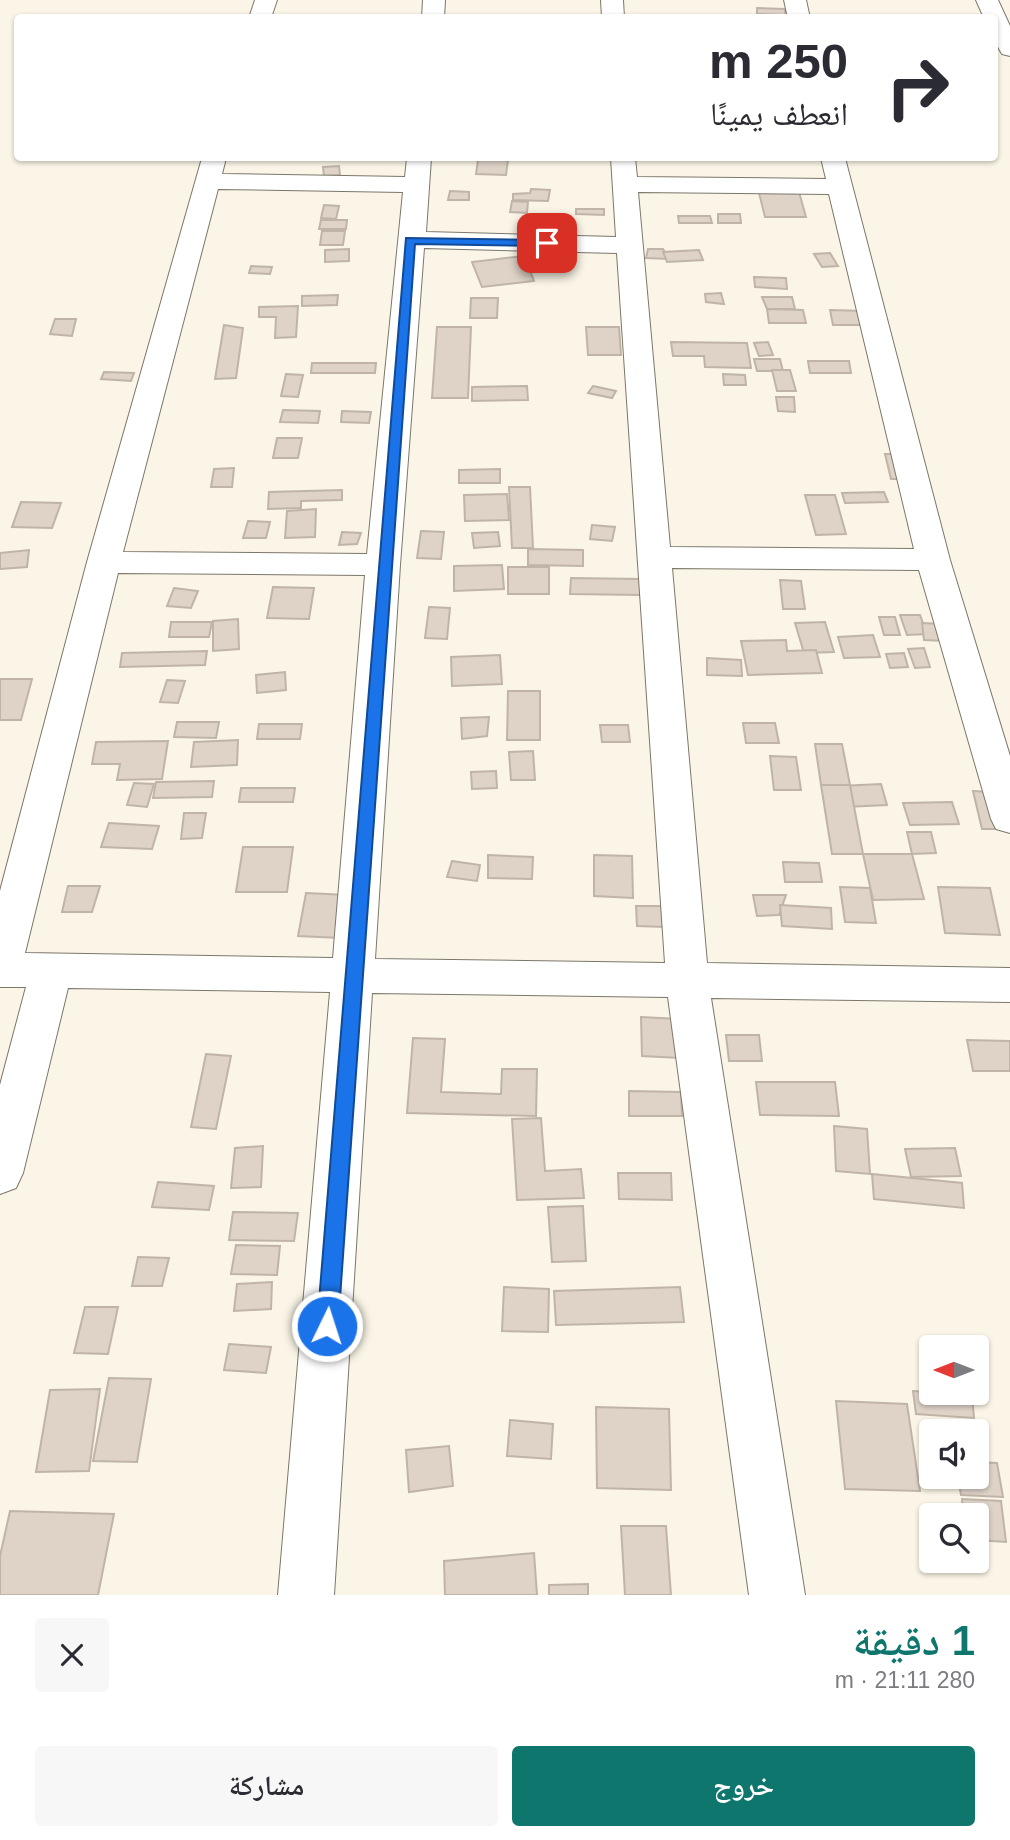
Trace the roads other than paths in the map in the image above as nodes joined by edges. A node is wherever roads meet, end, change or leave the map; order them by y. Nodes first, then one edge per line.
1 (1005, 28) edge
2 (1010, 49) edge
3 (419, 161) edge
4 (623, 161) edge
5 (210, 169) edge
6 (836, 172) edge
7 (624, 184) junction
8 (416, 185) junction
9 (410, 240) junction
10 (629, 245) junction
11 (655, 557) junction
12 (933, 560) junction
13 (104, 562) junction
14 (383, 565) junction
15 (1010, 819) edge
16 (51, 972) junction
17 (355, 977) junction
18 (687, 979) junction
19 (1010, 985) edge
20 (0, 1173) edge
21 (306, 1595) edge
22 (777, 1595) edge

1 - 2 street
3 - 8 street
4 - 7 street
5 - 8 street
5 - 13 street
6 - 7 street
6 - 12 street
7 - 10 street
8 - 9 street
9 - 10 street
9 - 14 street
10 - 11 street
11 - 12 street
11 - 18 street
12 - 15 street
13 - 14 street
13 - 16 street
14 - 17 street
16 - 17 street
16 - 20 street
17 - 18 street
17 - 21 street
18 - 19 street
18 - 22 street

